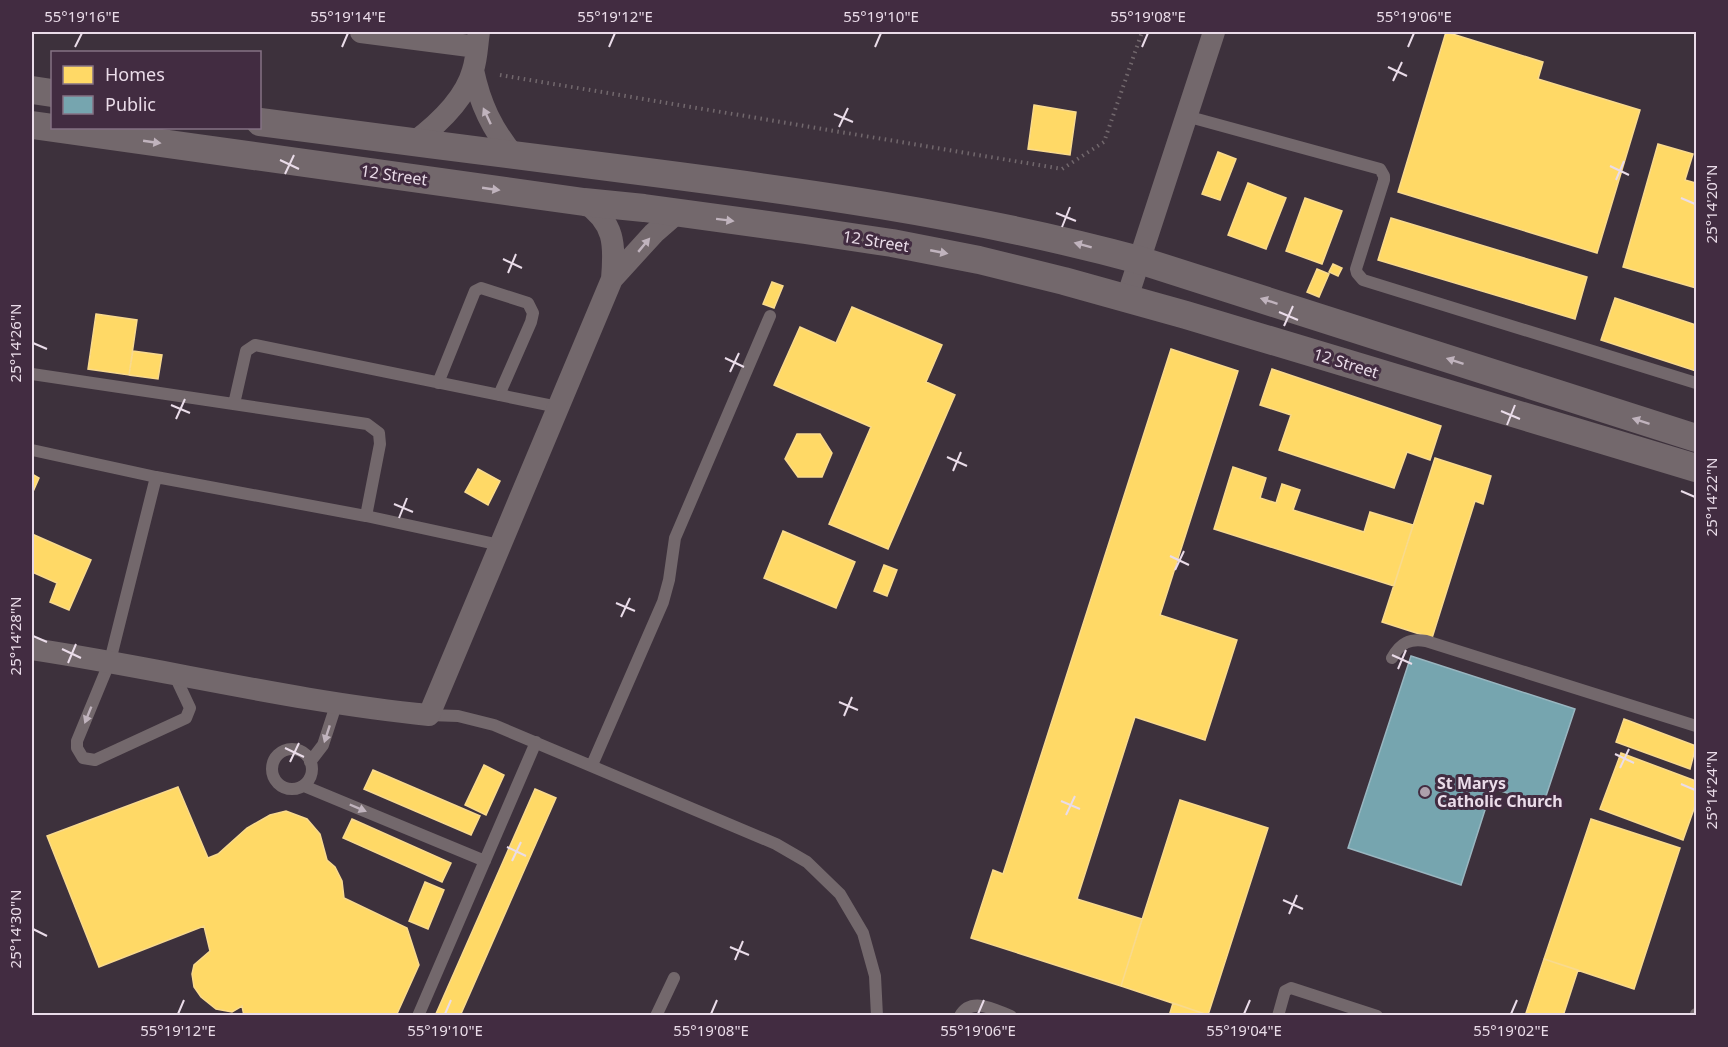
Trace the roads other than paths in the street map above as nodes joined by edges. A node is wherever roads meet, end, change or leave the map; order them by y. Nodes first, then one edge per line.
1 (361, 32) edge
2 (1214, 32) edge
3 (478, 39) edge
4 (473, 70) junction
5 (32, 90) edge
6 (51, 93) edge
7 (1186, 116) junction
8 (261, 122) edge
9 (32, 125) edge
10 (51, 128) edge
11 (61, 129) edge
12 (413, 143) junction
13 (465, 149) junction
14 (514, 156) junction
15 (461, 185) junction
16 (584, 202) junction
17 (677, 213) junction
18 (1138, 260) junction
19 (612, 279) junction
20 (1127, 298) junction
21 (770, 316) dead end
22 (32, 374) edge
23 (438, 383) junction
24 (1696, 383) edge
25 (499, 395) junction
26 (234, 404) junction
27 (558, 407) junction
28 (1696, 438) edge
29 (32, 450) edge
30 (1696, 468) edge
31 (156, 477) junction
32 (366, 516) junction
33 (500, 545) junction
34 (32, 649) edge
35 (1392, 658) dead end
36 (110, 661) junction
37 (174, 674) junction
38 (337, 702) junction
39 (429, 716) junction
40 (1696, 726) edge
41 (536, 742) junction
42 (310, 762) junction
43 (592, 765) junction
44 (304, 786) junction
45 (485, 861) junction
46 (674, 978) dead end
47 (418, 1016) edge
48 (656, 1016) edge
49 (877, 1016) edge
50 (960, 1016) edge
51 (1011, 1016) edge
52 (1278, 1016) edge
53 (1377, 1016) edge

1 - 3 street
2 - 7 street
3 - 4 street
4 - 12 street
14 -> 4 street
5 - 6 street
7 - 18 street
7 - 24 lane
8 - 12 street
9 -> 10 street, 12 Street
11 -> 15 street, 12 Street
12 - 13 street
13 - 14 street
13 - 15 street
18 -> 14 street
15 -> 16 street, 12 Street
16 - 17 street, 12 Street
16 - 19 street
19 -> 17 street
17 -> 20 street, 12 Street
18 - 20 street
28 -> 18 street
19 - 27 street
20 - 30 street, 12 Street
21 - 43 lane
22 - 26 lane
23 - 25 lane
23 - 25 lane
23 - 26 lane
25 - 27 lane
26 - 32 lane
27 - 33 street
29 - 31 lane
31 - 32 lane
31 - 36 lane
32 - 33 lane
33 - 39 street
34 - 36 street
35 - 40 lane
36 - 37 street
36 -> 37 lane
37 - 38 street
38 - 39 street
38 -> 42 lane
39 - 41 lane
41 - 43 lane
41 - 45 lane
42 - 44 lane
42 - 44 lane
43 - 49 lane
44 -> 45 lane
45 - 47 lane
46 - 48 lane
50 - 51 lane
52 - 53 lane

